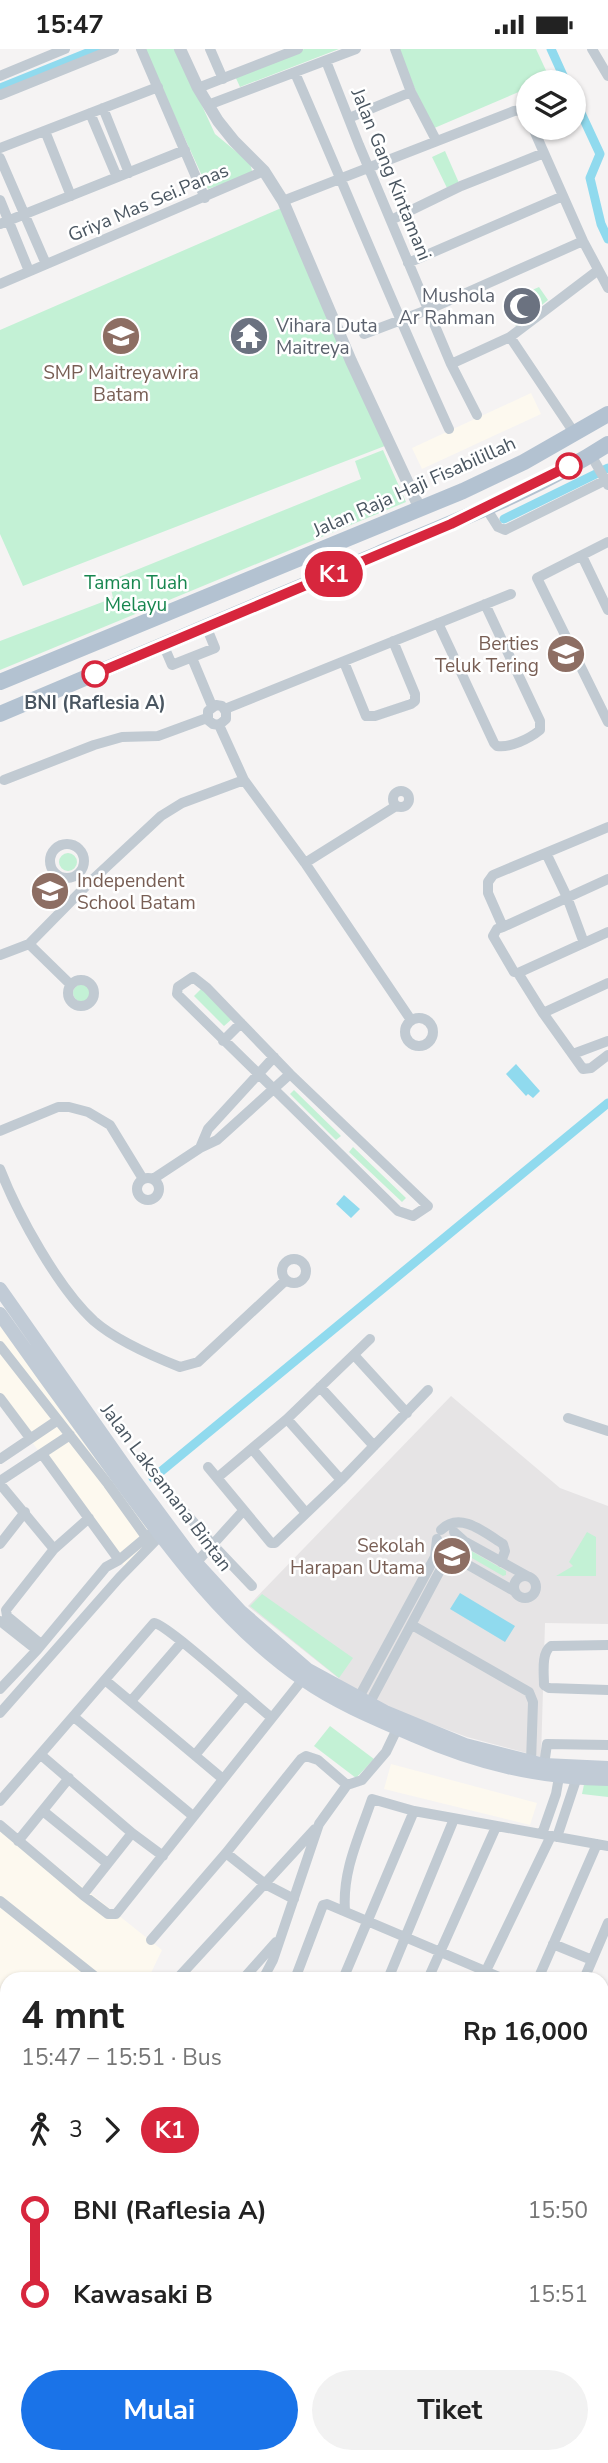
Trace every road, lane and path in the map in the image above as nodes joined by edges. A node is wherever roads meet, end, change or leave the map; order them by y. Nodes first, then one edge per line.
1 (65, 49) edge
2 (114, 49) edge
3 (141, 49) edge
4 (180, 49) edge
5 (210, 49) edge
6 (298, 49) edge
7 (356, 49) edge
8 (395, 49) edge
9 (594, 49) edge
10 (608, 58) edge
11 (326, 61) junction
12 (295, 73) junction
13 (0, 76) edge
14 (608, 76) edge
15 (223, 79) junction
16 (158, 87) junction
17 (198, 88) junction
18 (411, 92) junction
19 (0, 95) edge
20 (208, 104) junction
21 (103, 108) junction
22 (516, 110) edge
23 (90, 113) junction
24 (349, 118) junction
25 (45, 131) junction
26 (436, 140) junction
27 (538, 140) edge
28 (0, 149) edge
29 (184, 151) junction
30 (544, 153) junction
31 (0, 158) edge
32 (369, 169) junction
33 (264, 171) junction
34 (129, 173) junction
35 (117, 177) junction
36 (342, 180) junction
37 (71, 196) junction
38 (563, 196) junction
39 (205, 198) junction
40 (0, 200) edge
41 (283, 201) junction
42 (24, 215) junction
43 (391, 220) junction
44 (4, 223) edge
45 (583, 241) junction
46 (408, 263) junction
47 (46, 264) junction
48 (29, 271) junction
49 (597, 271) junction
50 (0, 284) edge
51 (608, 288) edge
52 (430, 309) junction
53 (399, 321) junction
54 (364, 334) dead end
55 (510, 337) junction
56 (452, 364) junction
57 (608, 414) edge
58 (477, 415) dead end
59 (449, 429) dead end
60 (575, 434) junction
61 (608, 444) edge
62 (604, 478) edge
63 (486, 508) junction
64 (420, 509) junction
65 (608, 542) edge
66 (582, 556) junction
67 (275, 568) junction
68 (286, 593) junction
69 (511, 594) dead end
70 (485, 604) junction
71 (608, 610) edge
72 (438, 624) junction
73 (206, 626) junction
74 (393, 641) junction
75 (163, 644) junction
76 (192, 658) junction
77 (344, 663) junction
78 (0, 682) edge
79 (604, 703) edge
80 (212, 706) junction
81 (225, 709) junction
82 (0, 713) edge
83 (207, 718) junction
84 (608, 722) edge
85 (219, 725) junction
86 (4, 780) dead end
87 (244, 780) junction
88 (396, 806) dead end
89 (608, 827) edge
90 (546, 853) junction
91 (305, 863) junction
92 (79, 873) dead end
93 (608, 879) edge
94 (88, 884) junction
95 (567, 897) junction
96 (503, 926) junction
97 (608, 932) edge
98 (584, 943) junction
99 (29, 944) junction
100 (0, 955) edge
101 (518, 973) junction
102 (608, 983) edge
103 (71, 985) dead end
104 (543, 1013) junction
105 (411, 1020) dead end
106 (241, 1023) junction
107 (223, 1041) junction
108 (608, 1041) edge
109 (573, 1055) junction
110 (608, 1055) edge
111 (274, 1057) junction
112 (290, 1074) junction
113 (258, 1075) junction
114 (274, 1090) junction
115 (0, 1131) edge
116 (354, 1135) junction
117 (200, 1148) junction
118 (337, 1151) junction
119 (0, 1170) edge
120 (286, 1280) dead end
121 (0, 1289) edge
122 (1, 1319) edge
123 (370, 1339) dead end
124 (0, 1346) edge
125 (354, 1355) junction
126 (320, 1387) junction
127 (428, 1390) dead end
128 (0, 1398) edge
129 (407, 1413) junction
130 (568, 1418) dead end
131 (287, 1419) junction
132 (58, 1420) junction
133 (608, 1431) edge
134 (70, 1435) junction
135 (30, 1438) junction
136 (374, 1446) junction
137 (253, 1450) junction
138 (43, 1454) junction
139 (0, 1459) edge
140 (208, 1467) dead end
141 (217, 1478) junction
142 (113, 1480) junction
143 (341, 1480) junction
144 (0, 1482) edge
145 (173, 1498) dead end
146 (243, 1511) junction
147 (24, 1512) junction
148 (306, 1513) junction
149 (89, 1518) junction
150 (454, 1532) junction
151 (154, 1534) junction
152 (439, 1534) junction
153 (0, 1544) edge
154 (212, 1544) junction
155 (54, 1549) junction
156 (451, 1550) junction
157 (119, 1560) junction
158 (501, 1562) junction
159 (195, 1563) junction
160 (529, 1577) junction
161 (252, 1586) dead end
162 (514, 1591) junction
163 (0, 1621) edge
164 (412, 1625) junction
165 (182, 1642) junction
166 (608, 1645) edge
167 (39, 1647) junction
168 (303, 1679) junction
169 (105, 1680) junction
170 (0, 1689) edge
171 (608, 1690) edge
172 (244, 1696) junction
173 (131, 1701) junction
174 (363, 1701) junction
175 (0, 1713) edge
176 (74, 1717) junction
177 (272, 1718) junction
178 (397, 1729) junction
179 (608, 1745) edge
180 (463, 1750) junction
181 (41, 1755) junction
182 (195, 1755) junction
183 (538, 1764) junction
184 (608, 1768) edge
185 (559, 1777) junction
186 (577, 1777) junction
187 (69, 1778) junction
188 (223, 1779) junction
189 (608, 1779) edge
190 (347, 1786) junction
191 (0, 1801) edge
192 (43, 1811) junction
193 (414, 1811) junction
194 (193, 1816) junction
195 (454, 1819) junction
196 (319, 1824) junction
197 (0, 1825) edge
198 (496, 1827) junction
199 (132, 1832) junction
200 (550, 1835) junction
201 (18, 1841) junction
202 (602, 1845) edge
203 (226, 1853) junction
204 (163, 1856) junction
205 (107, 1863) junction
206 (265, 1884) junction
207 (83, 1895) junction
208 (293, 1899) junction
209 (0, 1901) edge
210 (345, 1911) junction
211 (368, 1922) junction
212 (608, 1923) edge
213 (407, 1938) junction
214 (151, 1940) dead end
215 (278, 1941) junction
216 (553, 1944) junction
217 (439, 1951) junction
218 (592, 1960) junction
219 (89, 1972) edge
220 (183, 1972) edge
221 (249, 1972) edge
222 (267, 1972) edge
223 (298, 1972) edge
224 (346, 1972) edge
225 (391, 1972) edge
226 (431, 1972) edge
227 (478, 1972) edge
228 (484, 1972) edge
229 (541, 1972) edge
230 (587, 1972) edge

1 - 13 street
2 - 19 street
3 - 16 street
4 - 17 street
5 - 15 street
6 - 15 street
7 - 11 street
8 - 18 street
9 - 10 street
9 - 14 street
11 - 12 street
11 - 24 street, Jalan Gang Kintamani
12 - 20 street
12 - 36 street
15 - 17 street
16 - 21 street
16 - 29 street
17 - 20 street
18 - 24 street
18 - 26 street
20 - 33 street
21 - 23 street
21 - 34 street
22 - 26 street
23 - 25 street
23 - 35 street
24 - 32 street, Jalan Gang Kintamani
25 - 28 street
25 - 37 street
26 - 32 street
27 - 30 street
29 - 34 street
29 - 39 street
30 - 38 street
30 - 43 street
31 - 42 street
32 - 36 street
32 - 43 street, Jalan Gang Kintamani
33 - 39 street, Griya Mas Sei.Panas
33 - 41 street
34 - 35 street
35 - 37 street
36 - 41 street
36 - 53 street
37 - 42 street
38 - 45 street
38 - 46 street
39 - 47 street, Griya Mas Sei.Panas
40 - 44 street
41 - 64 street
42 - 44 street
42 - 47 street
43 - 46 street, Jalan Gang Kintamani
44 - 48 street
45 - 49 street
45 - 52 street
46 - 52 street, Jalan Gang Kintamani
47 - 48 street, Griya Mas Sei.Panas
48 - 50 street, Griya Mas Sei.Panas
49 - 51 street
49 - 55 street
52 - 53 street
52 - 56 street, Jalan Gang Kintamani
53 - 54 street
53 - 59 street
55 - 56 street
55 - 60 street
56 - 58 street, Jalan Gang Kintamani
57 - 60 main road, Jalan Raja Haji Fisabilillah
60 - 64 main road, Jalan Raja Haji Fisabilillah
61 - 62 main road
62 - 63 main road
62 - 63 street
63 - 68 main road
64 - 67 main road, Jalan Raja Haji Fisabilillah
65 - 66 street
66 - 71 street
66 - 79 street
67 - 68 main road
67 - 78 main road, Jalan Raja Haji Fisabilillah
68 - 73 main road
69 - 70 street
70 - 72 street
70 - 72 street
72 - 74 street
73 - 75 main road
73 - 76 street
74 - 77 street
74 - 77 street
75 - 76 street
75 - 82 main road
76 - 80 street
77 - 81 street
79 - 84 street
80 - 81 street
80 - 83 street
81 - 85 street
83 - 85 street
83 - 86 street
85 - 87 street
87 - 91 street
87 - 94 street
88 - 91 street
89 - 90 street
90 - 95 street
90 - 96 street
91 - 105 street
92 - 94 street
93 - 95 street
94 - 99 street
95 - 96 street
95 - 98 street
96 - 101 street
97 - 98 street
98 - 101 street
99 - 100 street
99 - 103 street
101 - 104 street
102 - 104 street
104 - 109 street
106 - 107 street
106 - 107 street
106 - 111 street
107 - 113 street
108 - 109 street
109 - 110 street
111 - 112 street
111 - 113 street
112 - 114 street
112 - 116 street
113 - 114 street
113 - 117 street
114 - 117 street
114 - 118 street
115 - 117 street
116 - 118 street
116 - 118 street
119 - 120 street
121 - 159 main road, Jalan Laksamana Bintan
122 - 142 main road, Jalan Laksamana Bintan
123 - 125 street
124 - 132 street
125 - 126 street
125 - 129 street
126 - 131 street
126 - 136 street
127 - 129 street
128 - 135 street
129 - 136 street
130 - 133 street
131 - 137 street
131 - 143 street
132 - 134 street
132 - 135 street
134 - 138 street
134 - 142 street
135 - 139 street
136 - 143 street
137 - 141 street
137 - 148 street
138 - 144 street
138 - 149 street
140 - 141 street
141 - 146 street
142 - 151 main road, Jalan Laksamana Bintan
143 - 148 street
144 - 147 street
145 - 154 street
146 - 148 street
146 - 154 street
147 - 153 street
147 - 155 street
149 - 155 street
149 - 157 street
150 - 152 street
150 - 156 street
150 - 158 street
151 - 157 street
151 - 168 main road, Jalan Laksamana Bintan
151 - 175 street
152 - 156 street
152 - 158 street
152 - 174 street
154 - 159 street
154 - 161 street
155 - 167 street
156 - 162 street
156 - 164 street
157 - 167 street
158 - 160 street
159 - 174 main road, Jalan Laksamana Bintan
160 - 162 street
160 - 162 street
163 - 167 street
164 - 174 street
164 - 183 street
165 - 169 street
165 - 172 street
165 - 173 street
166 - 171 street
167 - 170 street
168 - 177 street
168 - 178 main road, Jalan Laksamana Bintan
169 - 173 street
169 - 176 street
172 - 177 street
172 - 182 street
173 - 182 street
174 - 180 main road, Jalan Laksamana Bintan
176 - 181 street
176 - 194 street
177 - 188 street
178 - 180 main road, Jalan Laksamana Bintan
178 - 190 street
179 - 183 street
180 - 183 main road, Jalan Laksamana Bintan
180 - 185 main road, Jalan Laksamana Bintan
181 - 187 street
181 - 191 street
182 - 188 street
183 - 184 main road, Jalan Laksamana Bintan
185 - 186 main road, Jalan Laksamana Bintan
185 - 200 street
186 - 189 main road, Jalan Laksamana Bintan
186 - 200 street
187 - 192 street
187 - 199 street
188 - 194 street
190 - 196 street
190 - 203 street
192 - 201 street
192 - 205 street
193 - 195 street
193 - 210 street
193 - 211 street
194 - 204 street
195 - 198 street
195 - 213 street
196 - 206 street
196 - 208 street
197 - 201 street
198 - 200 street
198 - 217 street
199 - 204 street
199 - 205 street
200 - 202 street
200 - 228 street
201 - 207 street
202 - 216 street
203 - 206 street
203 - 214 street
204 - 207 street
205 - 207 street
206 - 208 street
206 - 220 street
208 - 215 street
209 - 219 street
210 - 211 street
210 - 223 street
211 - 213 street
211 - 224 street
212 - 218 street
213 - 217 street
213 - 225 street
215 - 221 street
215 - 222 street
216 - 218 street
216 - 229 street
217 - 226 street
217 - 227 street
218 - 230 street

